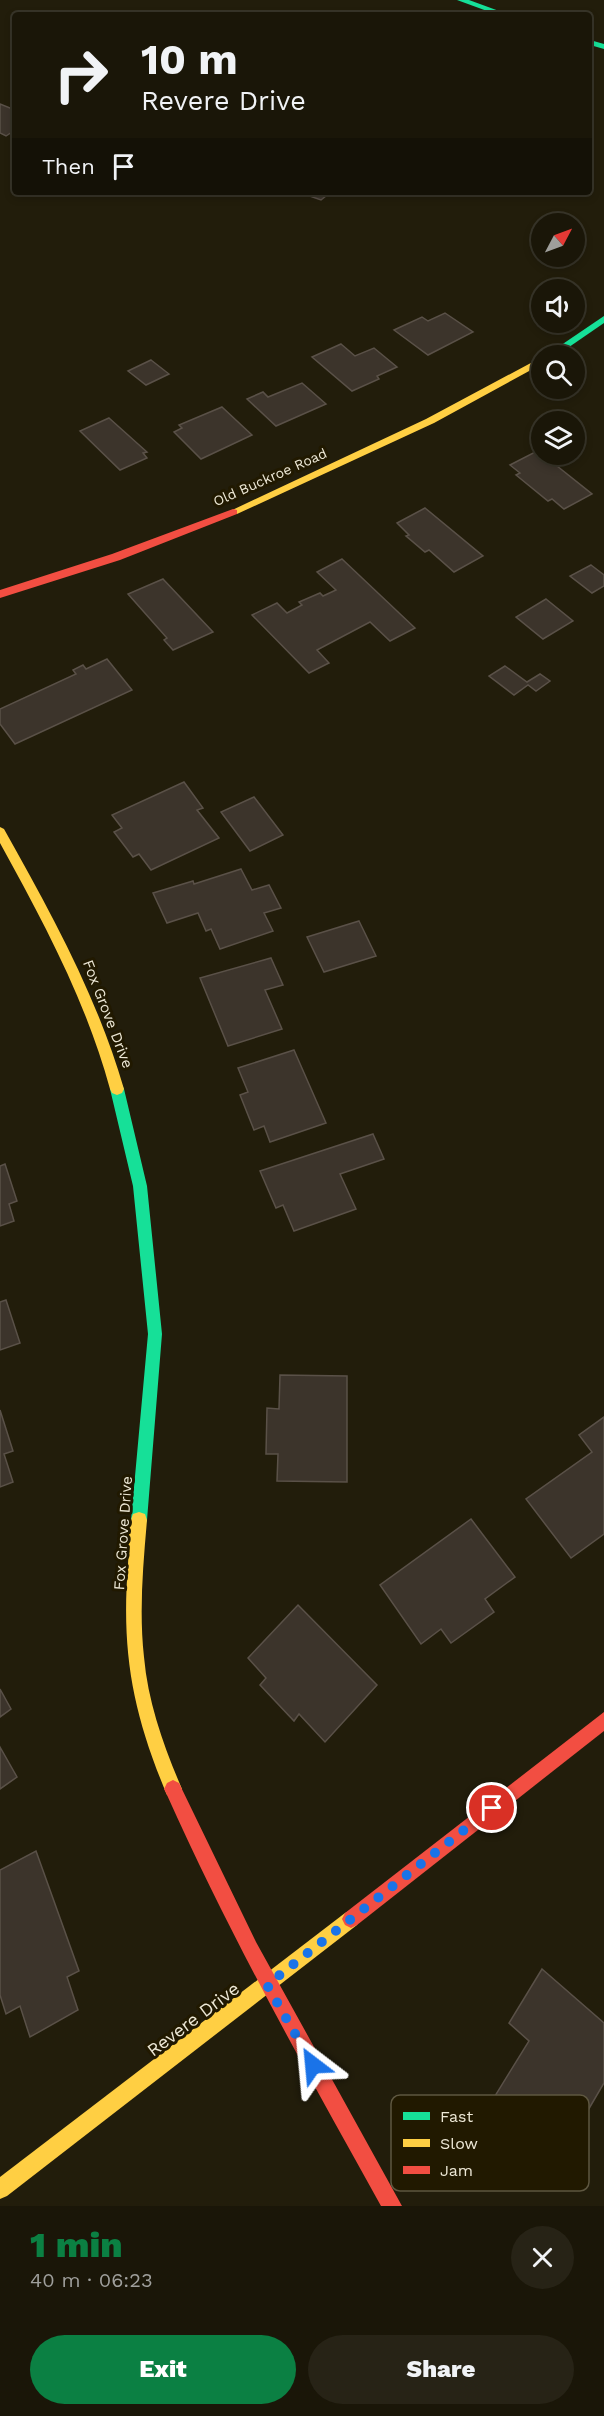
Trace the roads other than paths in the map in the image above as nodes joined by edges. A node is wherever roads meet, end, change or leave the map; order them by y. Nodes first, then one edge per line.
1 (461, 0) edge
2 (497, 12) edge
3 (604, 319) edge
4 (565, 345) edge
5 (531, 366) edge
6 (0, 594) edge
7 (0, 832) edge
8 (604, 1719) edge
9 (267, 1985) junction
10 (0, 2188) edge
11 (392, 2206) edge

1 - 2 street
3 - 4 street
5 - 6 street, Old Buckroe Road
7 - 9 street, Fox Grove Drive
8 - 9 street, Revere Drive
9 - 10 street, Revere Drive
9 - 11 street, Fox Grove Drive

